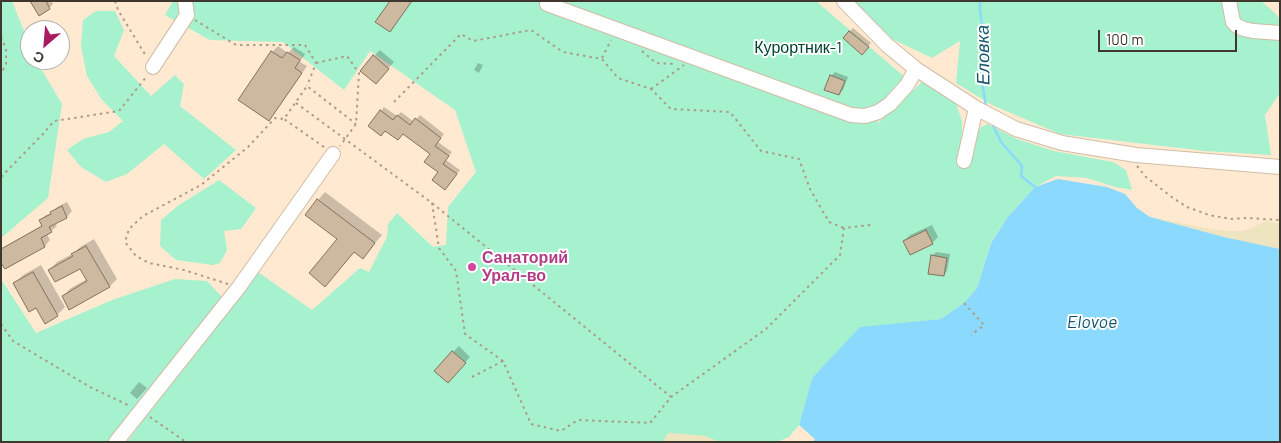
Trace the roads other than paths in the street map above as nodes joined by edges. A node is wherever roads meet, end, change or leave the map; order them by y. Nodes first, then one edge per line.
1 (844, 1) edge
2 (1229, 1) edge
3 (547, 4) dead end
4 (186, 8) edge
5 (1280, 32) edge
6 (153, 67) road end
7 (916, 68) junction
8 (976, 108) junction
9 (333, 154) road end
10 (964, 161) dead end
11 (1280, 167) edge
12 (116, 442) edge

1 - 7 street
2 - 5 street
3 - 7 street
4 - 6 street
7 - 8 street
8 - 10 street
8 - 11 street
9 - 12 street

